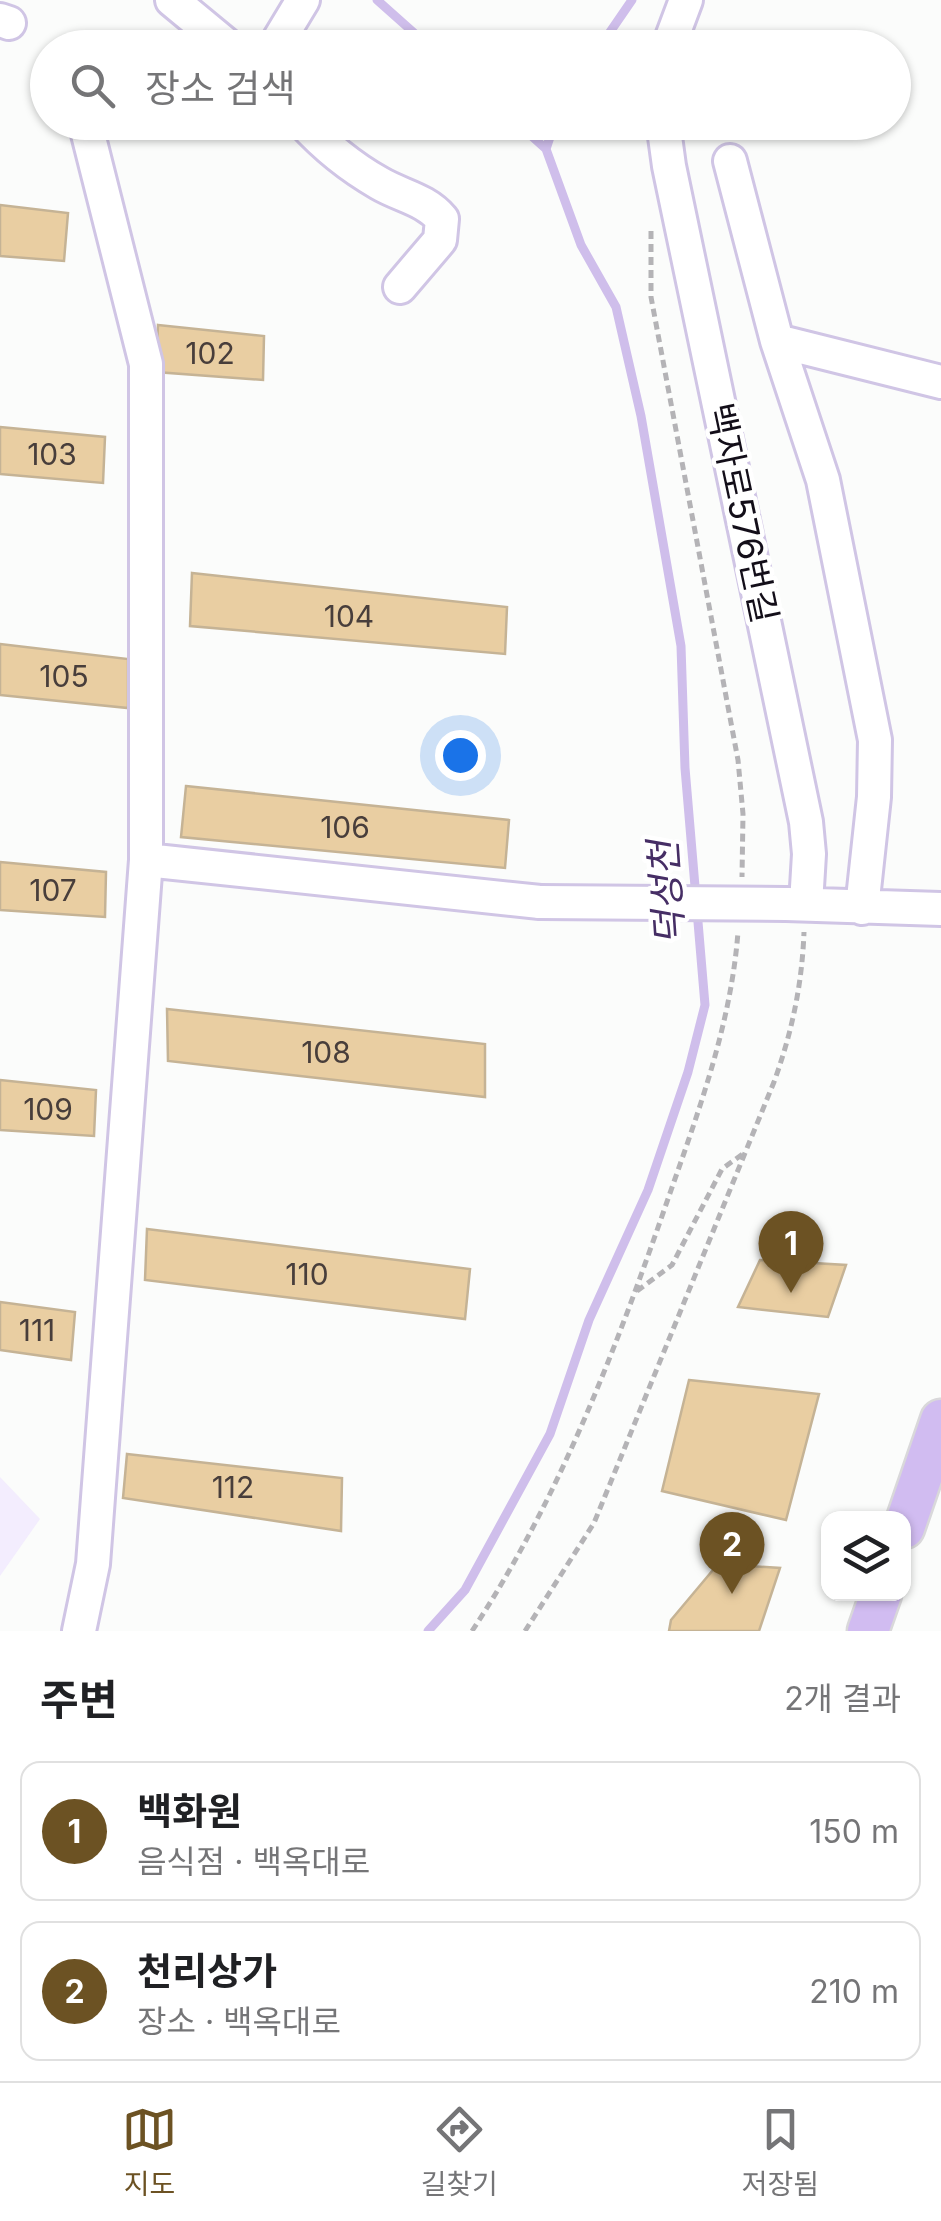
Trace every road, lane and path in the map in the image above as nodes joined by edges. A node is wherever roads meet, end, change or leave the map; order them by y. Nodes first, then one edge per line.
1 (172, 0) edge
2 (303, 0) edge
3 (686, 0) edge
4 (208, 30) edge
5 (285, 30) edge
6 (675, 30) edge
7 (90, 140) edge
8 (323, 140) edge
9 (665, 140) edge
10 (730, 161) dead end
11 (400, 287) dead end
12 (777, 341) junction
13 (941, 382) edge
14 (146, 860) junction
15 (796, 904) junction
16 (862, 908) junction
17 (941, 910) edge
18 (746, 1152) junction
19 (636, 1291) dead end
20 (941, 1420) edge
21 (910, 1511) edge
22 (879, 1601) edge
23 (79, 1631) edge
24 (525, 1631) edge
25 (868, 1631) edge

1 - 4 street
2 - 5 street
3 - 6 street
7 - 14 street
8 - 11 street
9 - 15 street, 백자로576번길
10 - 12 street
12 - 13 street
12 - 16 street
14 - 15 street, bridge
14 - 23 street
15 - 16 street
15 - 18 path
16 - 17 street
18 - 19 path
18 - 24 path
20 - 21 main road
22 - 25 main road

